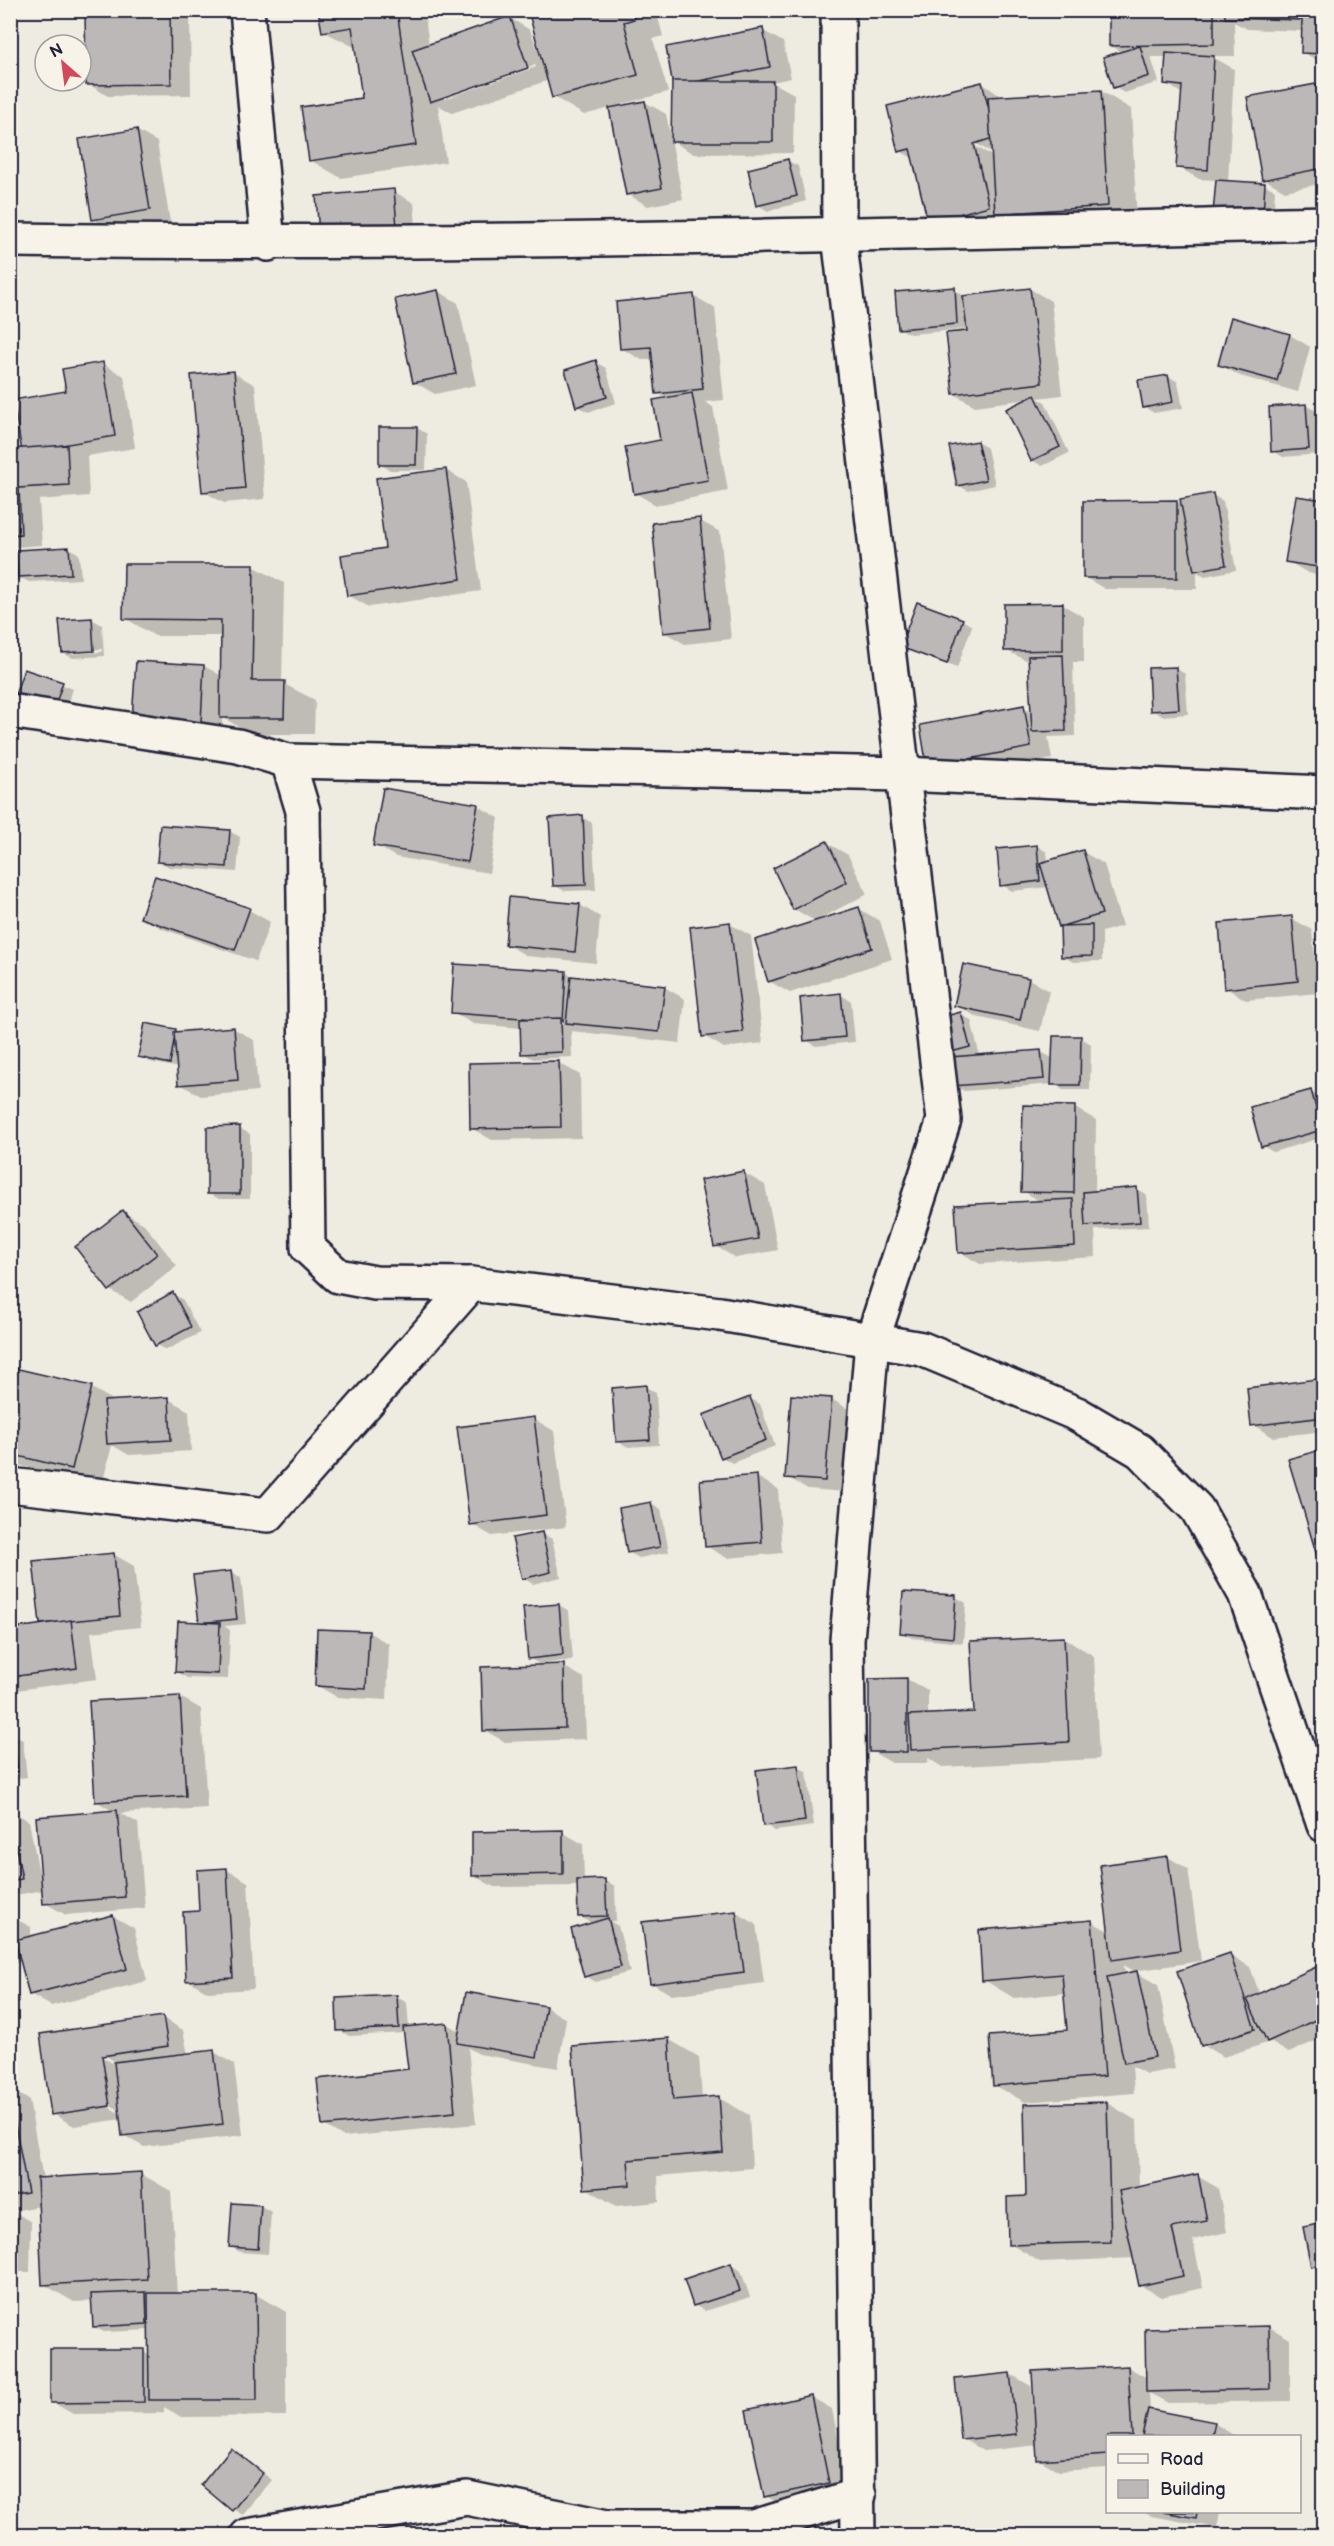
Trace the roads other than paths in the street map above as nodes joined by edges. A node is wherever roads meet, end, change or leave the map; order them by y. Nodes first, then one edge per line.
1 (247, 10) edge
2 (838, 10) edge
3 (1323, 223) edge
4 (839, 236) junction
5 (10, 240) edge
6 (268, 244) junction
7 (10, 711) edge
8 (288, 761) junction
9 (903, 774) junction
10 (1323, 793) edge
11 (471, 1284) junction
12 (872, 1341) junction
13 (10, 1485) edge
14 (1323, 1825) edge
15 (859, 2495) junction
16 (247, 2535) edge
17 (858, 2535) edge

1 - 6 street
2 - 4 street
3 - 4 street
4 - 6 street
4 - 9 street
5 - 6 street
7 - 8 street
8 - 9 street
8 - 11 street
9 - 10 street
9 - 12 street
11 - 12 street
11 - 13 street
12 - 14 street
12 - 15 street
15 - 16 street
15 - 17 street

